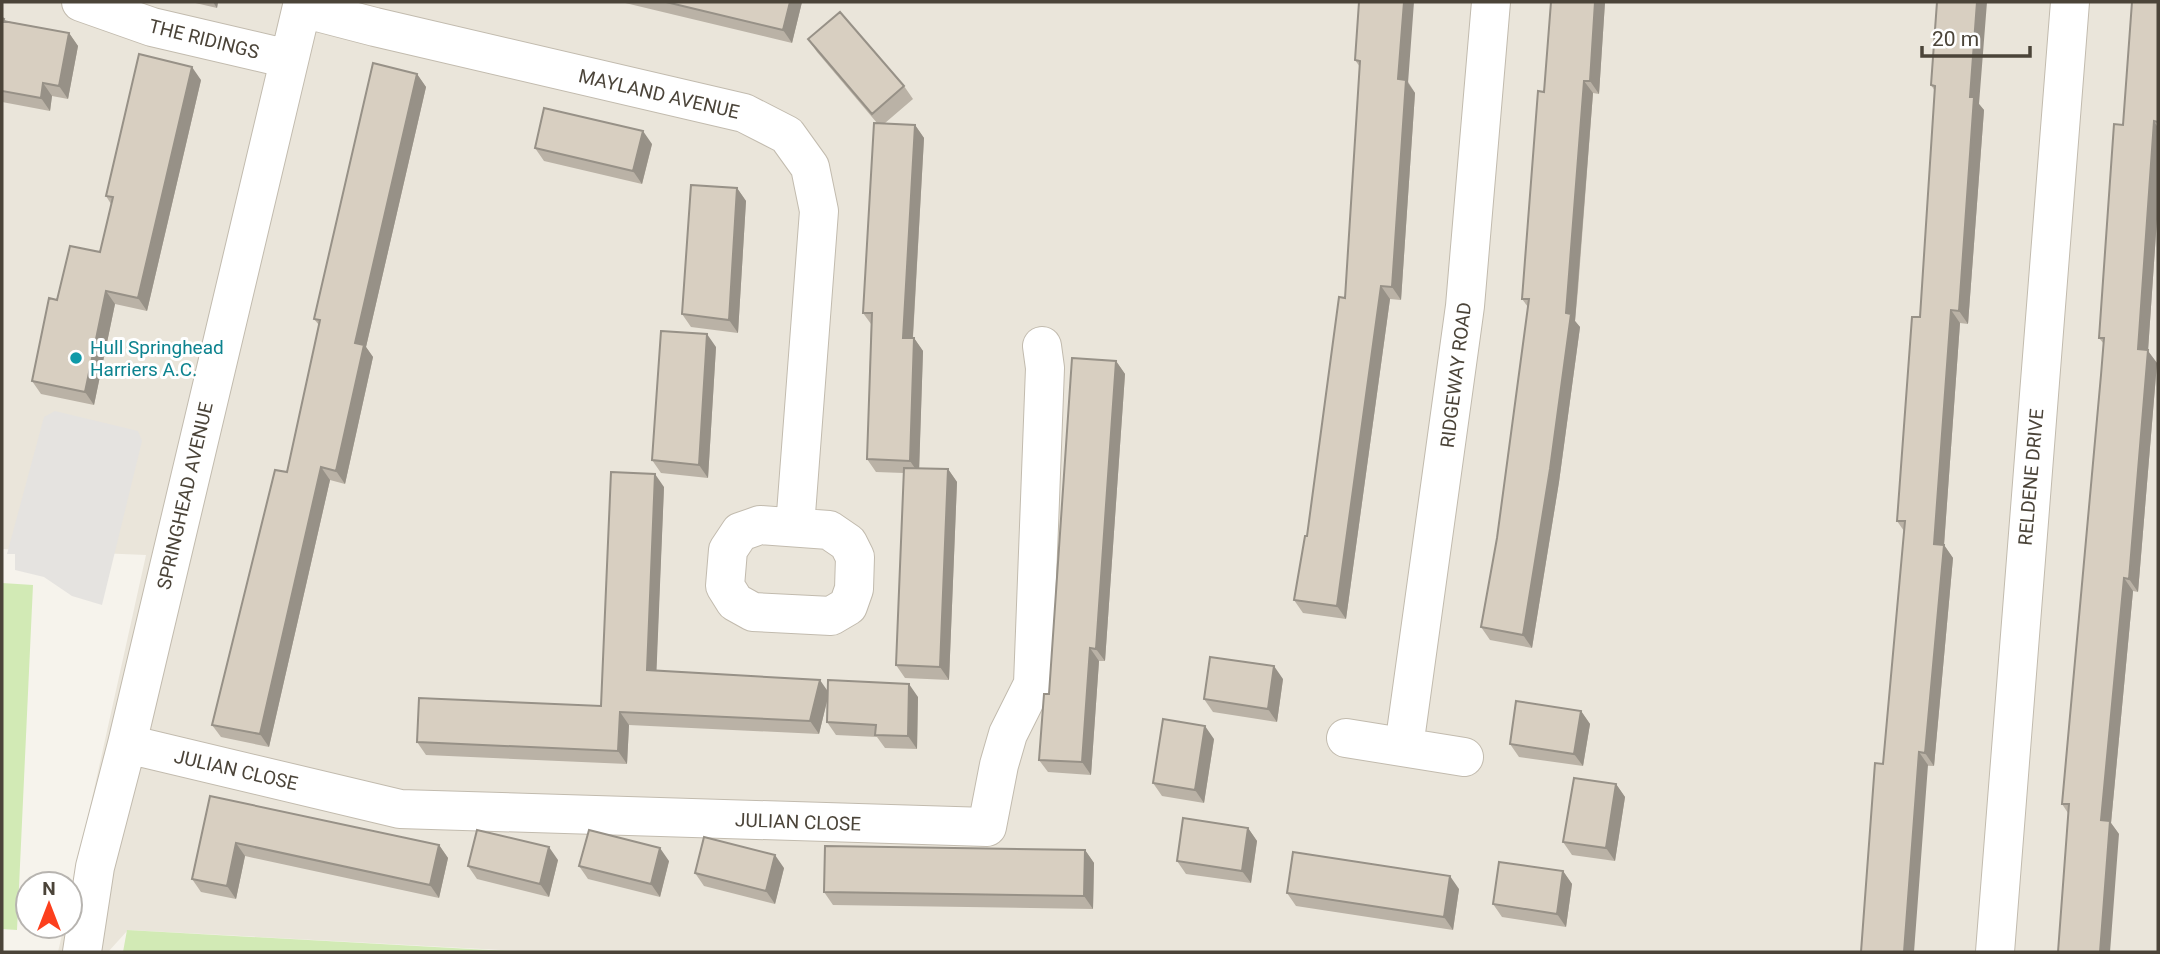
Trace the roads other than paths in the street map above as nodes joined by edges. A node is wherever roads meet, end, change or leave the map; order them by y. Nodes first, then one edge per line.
1 (81, 2) edge
2 (1491, 2) edge
3 (2070, 2) edge
4 (302, 5) edge
5 (289, 60) junction
6 (1042, 346) dead end
7 (795, 527) dead end
8 (1346, 738) dead end
9 (127, 744) junction
10 (1404, 747) junction
11 (1464, 757) dead end
12 (82, 952) edge
13 (1995, 952) edge

1 - 5 street, THE RIDINGS
2 - 10 street, RIDGEWAY ROAD
3 - 13 street, RELDENE DRIVE
4 - 5 street, SPRINGHEAD AVENUE
4 - 7 street, MAYLAND AVENUE
5 - 9 street, SPRINGHEAD AVENUE
6 - 9 street, JULIAN CLOSE
8 - 10 street
9 - 12 street, SPRINGHEAD AVENUE
10 - 11 street

